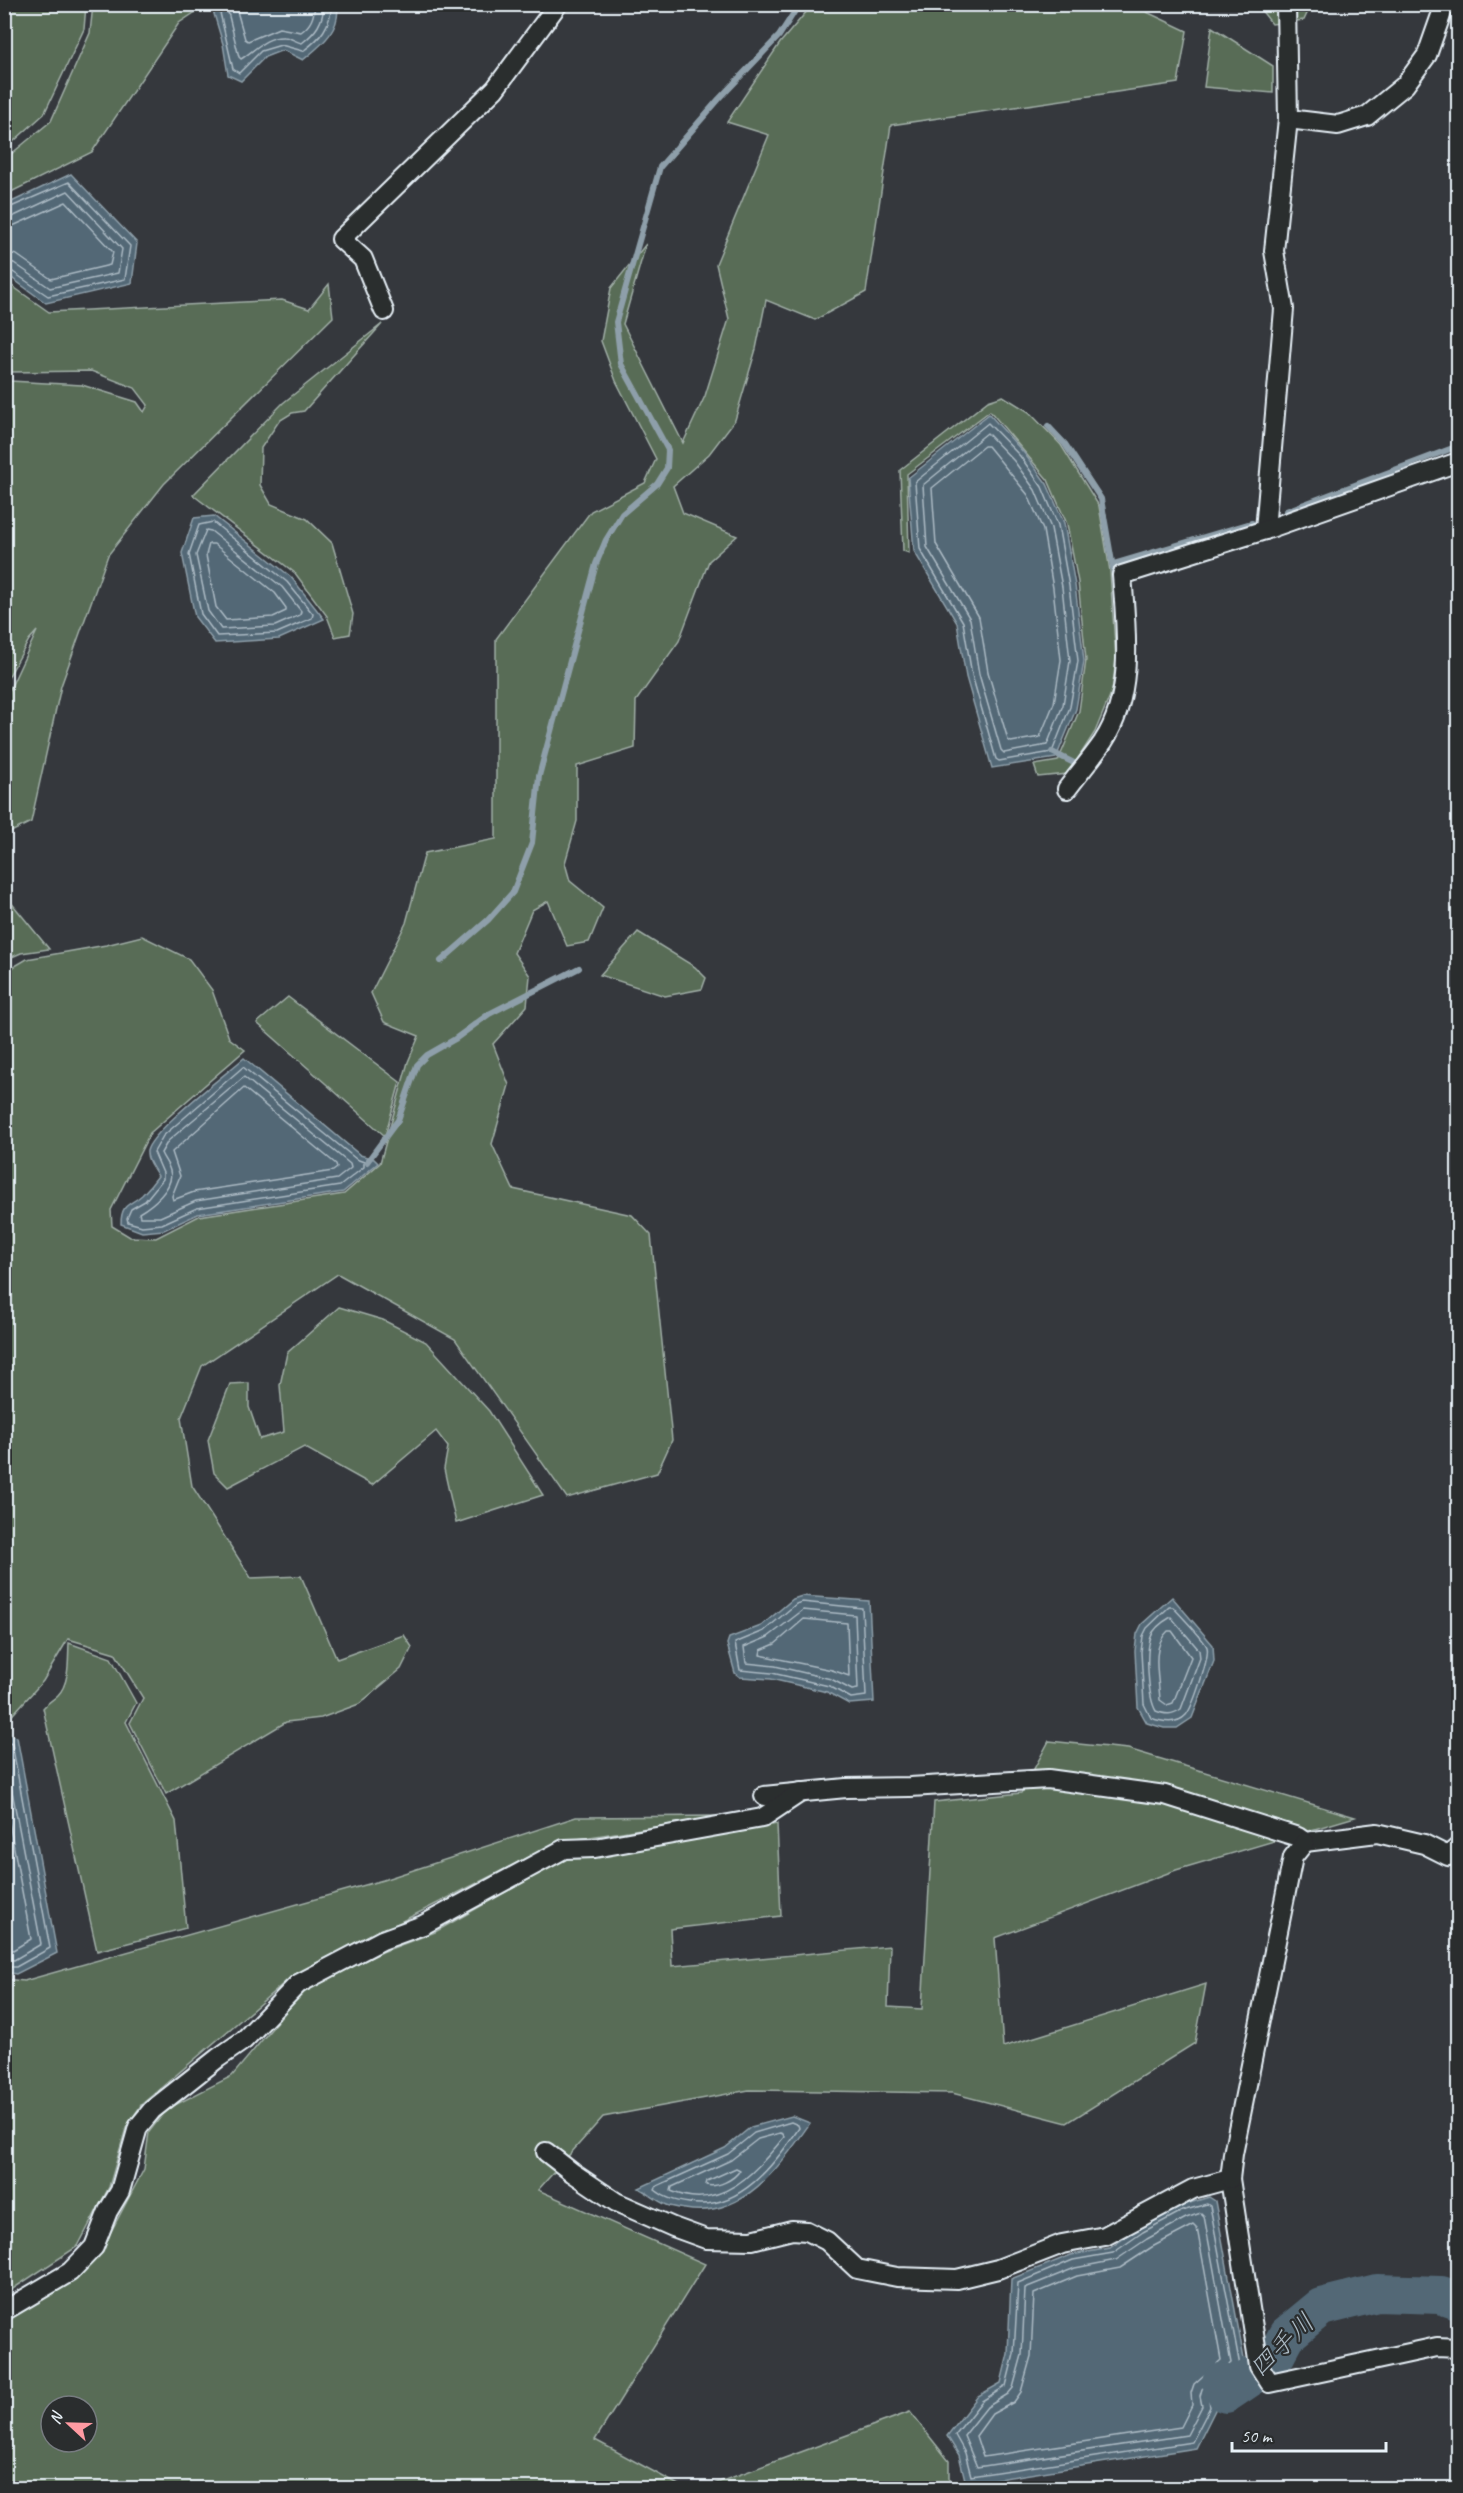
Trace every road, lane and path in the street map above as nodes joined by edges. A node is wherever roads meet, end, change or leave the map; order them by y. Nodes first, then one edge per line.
1 (558, 4) edge
2 (1286, 4) edge
3 (1445, 4) edge
4 (1288, 118) junction
5 (384, 311) dead end
6 (1458, 462) edge
7 (1265, 530) junction
8 (1066, 789) dead end
9 (801, 1792) junction
10 (764, 1796) dead end
11 (1305, 1842) junction
12 (1458, 1847) edge
13 (546, 2152) dead end
14 (1230, 2179) junction
15 (4, 2311) edge
16 (1458, 2348) edge

1 - 5 street
2 - 4 street
3 - 4 street
4 - 7 street
6 - 7 street
7 - 8 street
9 - 10 street
9 - 11 street
9 - 15 street
11 - 12 street
11 - 14 street
13 - 14 street
14 - 16 street

